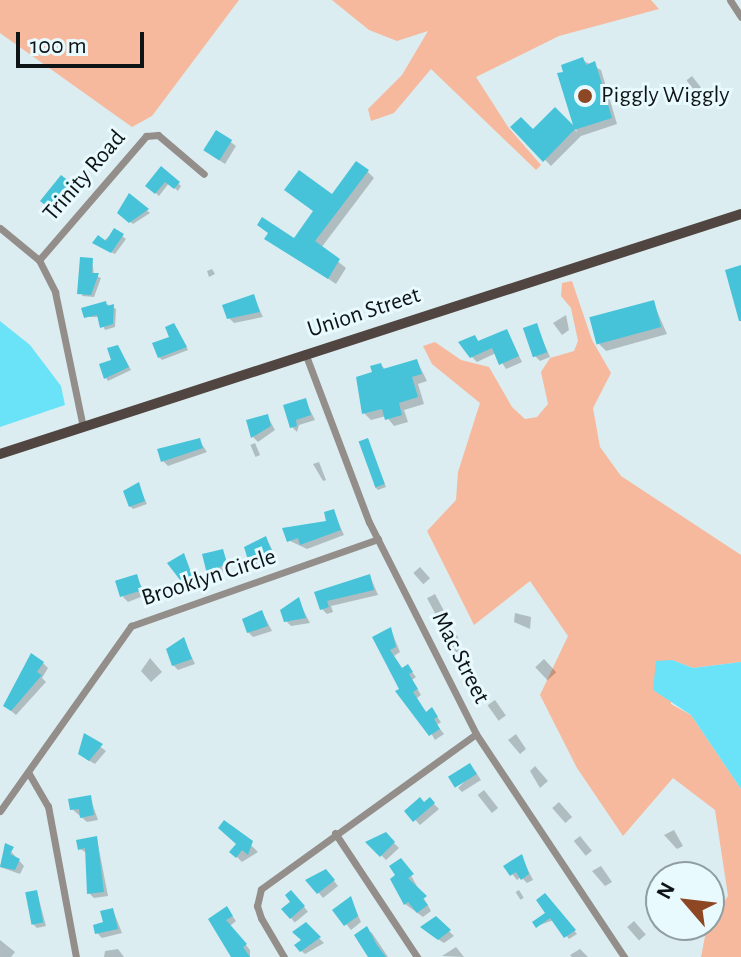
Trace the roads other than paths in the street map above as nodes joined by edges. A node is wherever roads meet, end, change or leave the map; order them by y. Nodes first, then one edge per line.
1 (730, 0) edge
2 (741, 17) edge
3 (204, 174) dead end
4 (741, 214) edge
5 (0, 228) edge
6 (39, 260) junction
7 (305, 353) junction
8 (83, 427) junction
9 (0, 454) edge
10 (378, 539) junction
11 (476, 734) junction
12 (28, 772) junction
13 (0, 811) edge
14 (335, 833) junction
15 (76, 957) edge
16 (284, 957) edge
17 (417, 957) edge
18 (624, 957) edge

1 - 2 street
3 - 6 street, Trinity Road
4 - 7 main road, Union Street
5 - 6 street
6 - 8 street
7 - 8 main road, Union Street
7 - 10 street, Mac Street
8 - 9 main road, Union Street
10 - 11 street, Mac Street
10 - 12 street, Brooklyn Circle
11 - 14 street
11 - 18 street, Mac Street
12 - 13 street, Brooklyn Circle
12 - 15 street
14 - 16 street
14 - 17 street

